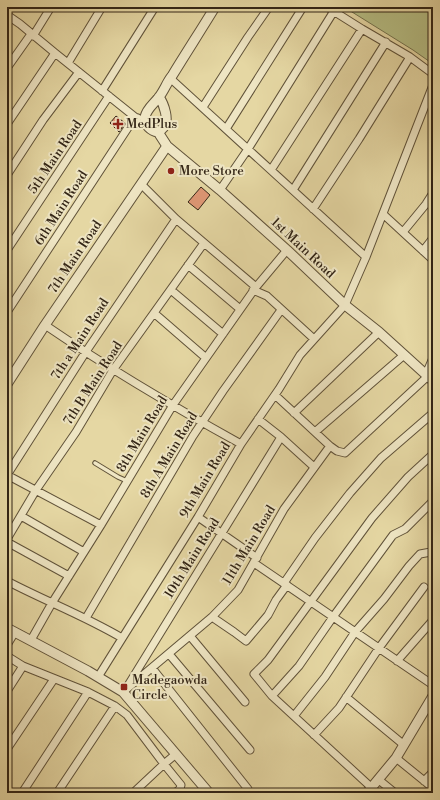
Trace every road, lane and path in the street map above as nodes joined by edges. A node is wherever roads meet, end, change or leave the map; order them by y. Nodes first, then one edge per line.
1 (51, 7) edge
2 (102, 7) edge
3 (155, 7) edge
4 (215, 7) edge
5 (269, 7) edge
6 (303, 7) edge
7 (327, 7) edge
8 (334, 12) junction
9 (7, 15) edge
10 (362, 29) junction
11 (32, 35) junction
12 (386, 42) junction
13 (55, 54) junction
14 (410, 56) junction
15 (68, 63) junction
16 (7, 68) edge
17 (79, 72) junction
18 (433, 74) edge
19 (170, 78) junction
20 (433, 85) edge
21 (102, 91) junction
22 (109, 96) junction
23 (159, 97) junction
24 (203, 107) junction
25 (135, 117) junction
26 (145, 118) junction
27 (7, 124) edge
28 (226, 128) junction
29 (158, 132) junction
30 (167, 146) junction
31 (248, 149) junction
32 (271, 170) junction
33 (7, 175) edge
34 (141, 184) junction
35 (220, 190) junction
36 (293, 190) junction
37 (433, 193) edge
38 (431, 203) edge
39 (313, 209) junction
40 (383, 214) junction
41 (176, 219) junction
42 (403, 232) junction
43 (433, 238) edge
44 (204, 243) junction
45 (7, 250) edge
46 (287, 250) junction
47 (423, 251) junction
48 (366, 257) junction
49 (433, 260) edge
50 (188, 265) junction
51 (254, 288) junction
52 (171, 290) junction
53 (345, 305) junction
54 (240, 310) junction
55 (281, 310) junction
56 (7, 312) edge
57 (154, 313) junction
58 (45, 325) junction
59 (379, 332) junction
60 (223, 334) junction
61 (314, 339) junction
62 (85, 353) junction
63 (404, 355) junction
64 (206, 358) junction
65 (433, 358) edge
66 (113, 370) junction
67 (429, 377) edge
68 (7, 384) edge
69 (275, 395) junction
70 (173, 406) junction
71 (294, 413) junction
72 (433, 413) edge
73 (258, 419) junction
74 (202, 423) junction
75 (315, 432) junction
76 (281, 437) junction
77 (240, 444) junction
78 (330, 446) junction
79 (433, 454) edge
80 (95, 463) dead end
81 (314, 466) junction
82 (7, 475) edge
83 (127, 481) junction
84 (36, 490) junction
85 (433, 501) edge
86 (21, 516) junction
87 (198, 517) junction
88 (101, 525) junction
89 (221, 533) junction
90 (7, 540) edge
91 (433, 551) edge
92 (84, 552) junction
93 (255, 560) junction
94 (69, 576) junction
95 (7, 581) edge
96 (286, 584) junction
97 (424, 587) dead end
98 (52, 602) junction
99 (311, 602) junction
100 (212, 617) junction
101 (333, 617) junction
102 (86, 618) junction
103 (433, 620) edge
104 (11, 630) edge
105 (355, 632) junction
106 (190, 636) junction
107 (122, 638) junction
108 (31, 640) junction
109 (7, 645) edge
110 (379, 648) junction
111 (169, 654) junction
112 (7, 656) edge
113 (397, 661) junction
114 (23, 666) junction
115 (152, 668) junction
116 (98, 677) junction
117 (54, 679) junction
118 (433, 685) edge
119 (7, 691) edge
120 (88, 692) junction
121 (123, 692) junction
122 (272, 696) junction
123 (433, 696) edge
124 (346, 698) junction
125 (244, 702) dead end
126 (115, 706) junction
127 (294, 716) junction
128 (314, 735) junction
129 (404, 745) junction
130 (7, 749) edge
131 (250, 750) dead end
132 (176, 754) junction
133 (396, 758) junction
134 (164, 764) junction
135 (433, 772) edge
136 (379, 780) junction
137 (424, 781) junction
138 (433, 788) edge
139 (248, 789) dead end
140 (369, 791) edge
141 (22, 793) edge
142 (57, 793) edge
143 (133, 793) edge
144 (175, 793) edge
145 (209, 793) edge
146 (395, 793) edge

1 - 11 street
2 - 15 street
3 - 21 street
4 - 19 street
5 - 24 street
6 - 28 street
7 - 8 street
8 - 10 street
8 - 31 street
9 - 11 street
10 - 12 street
10 - 32 street
11 - 13 street
11 - 16 street
12 - 14 street
12 - 36 street
13 - 15 street
13 - 27 street
14 - 18 street
14 - 39 street
15 - 17 street
17 - 21 street
17 - 33 street
19 - 23 street
19 - 24 street
20 - 40 street, 9th Main Road
21 - 22 street
22 - 25 street
22 - 45 street, 5th Main Road
23 - 26 street
23 - 29 street
24 - 28 street
25 - 26 street
25 - 56 street, 6th Main Road
26 - 29 street, 1st Main Road
28 - 31 street
29 - 30 street, 1st Main Road
30 - 34 street, 7th Main Road
30 - 35 street, 1st Main Road
31 - 32 street
31 - 35 street
32 - 36 street
34 - 41 street
34 - 58 street, 7th Main Road
35 - 46 street, 1st Main Road
36 - 39 street
37 - 38 street
38 - 42 street
39 - 48 street
40 - 42 street
40 - 48 street, 9th Main Road
41 - 44 street
41 - 62 street, 7th a Main Road
42 - 47 street
43 - 47 street
44 - 50 street, 7th B Main Road
44 - 51 street
46 - 51 street, 8th Main Road
46 - 53 street, 1st Main Road
47 - 49 street
48 - 53 street, 9th Main Road
50 - 52 street, 7th B Main Road
50 - 54 street
51 - 54 street, 8th Main Road
51 - 55 street
52 - 57 street, 7th B Main Road
52 - 60 street
53 - 59 street, 1st Main Road
53 - 61 street, 9th Main Road
54 - 60 street, 8th Main Road
55 - 61 street
55 - 74 street, 8th A Main Road
57 - 64 street
57 - 66 street, 7th B Main Road
58 - 62 street
58 - 68 street, 7th Main Road
59 - 63 street, 1st Main Road
59 - 71 street
60 - 64 street, 8th Main Road
61 - 69 street, 9th Main Road
62 - 66 street
62 - 82 street, 7th a Main Road
63 - 67 street, 1st Main Road
63 - 75 street
64 - 70 street, 8th Main Road
65 - 67 street
66 - 70 street
66 - 84 street, 7th B Main Road
67 - 78 street
69 - 71 street
69 - 73 street, 9th Main Road
70 - 74 street
70 - 83 street, 8th Main Road
71 - 75 street
72 - 96 street
73 - 76 street
73 - 77 street, 9th Main Road
74 - 77 street
74 - 102 street, 8th A Main Road
75 - 78 street
76 - 81 street
76 - 89 street, 10th Main Road
77 - 87 street, 9th Main Road
78 - 81 street, 11th Main Road
79 - 99 street
80 - 83 lane
81 - 93 street, 11th Main Road
82 - 84 street
83 - 88 street, 8th Main Road
84 - 86 street, 7th B Main Road
84 - 88 street
85 - 101 street
86 - 90 street, 7th B Main Road
86 - 92 street
87 - 89 street
87 - 107 street, 9th Main Road
88 - 92 street, 8th Main Road
89 - 93 street
89 - 121 street, 10th Main Road
90 - 94 street
91 - 105 street
92 - 94 street, 8th Main Road
93 - 96 street
93 - 100 street, 11th Main Road
94 - 98 street, 8th Main Road
95 - 98 street
96 - 99 street
96 - 100 street
97 - 110 street
98 - 102 street
98 - 108 street, 8th Main Road
99 - 101 street
99 - 122 street
100 - 106 street, 11th Main Road
101 - 105 street
101 - 122 street
102 - 107 street
103 - 113 street
104 - 108 street
104 - 109 street
105 - 110 street
105 - 127 street
106 - 111 street, 11th Main Road
106 - 125 street
107 - 116 street, 9th Main Road
108 - 116 street
110 - 113 street
110 - 124 street
111 - 115 street, 11th Main Road
111 - 131 street
112 - 114 street
113 - 118 street
114 - 117 street
114 - 119 street
115 - 121 street, 11th Main Road
115 - 139 street
116 - 121 street
117 - 120 street
117 - 130 street
120 - 126 street
120 - 141 street
121 - 132 street
122 - 127 street
123 - 129 street
124 - 128 street
124 - 129 street
126 - 134 street
126 - 142 street
127 - 128 street
128 - 140 street
129 - 133 street
132 - 134 street
132 - 145 street
133 - 136 street
133 - 137 street
134 - 143 street
134 - 144 street
135 - 137 street
136 - 140 street
136 - 146 street
137 - 138 street

